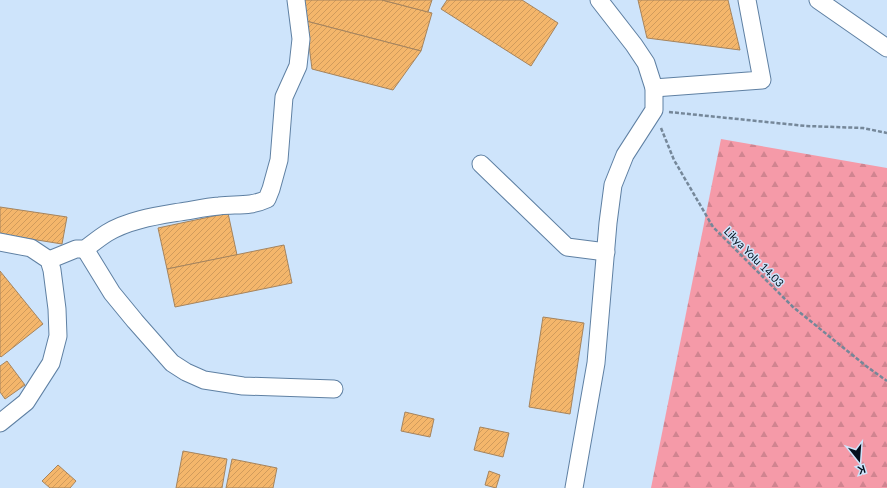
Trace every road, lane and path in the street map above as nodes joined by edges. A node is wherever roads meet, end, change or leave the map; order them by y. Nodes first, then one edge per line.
1 (296, 0) edge
2 (599, 0) edge
3 (747, 0) edge
4 (818, 0) edge
5 (887, 48) edge
6 (654, 88) junction
7 (654, 110) junction
8 (887, 134) edge
9 (481, 164) dead end
10 (0, 242) edge
11 (85, 249) junction
12 (606, 252) junction
13 (48, 260) junction
14 (887, 381) edge
15 (334, 389) dead end
16 (0, 423) edge
17 (574, 488) edge

1 - 11 street
2 - 6 street
3 - 6 street
4 - 5 street
6 - 7 street
7 - 8 path
7 - 12 street
7 - 14 path, Likya Yolu 14.03
9 - 12 street
10 - 13 street
11 - 13 street
11 - 15 street
12 - 17 street
13 - 16 street

